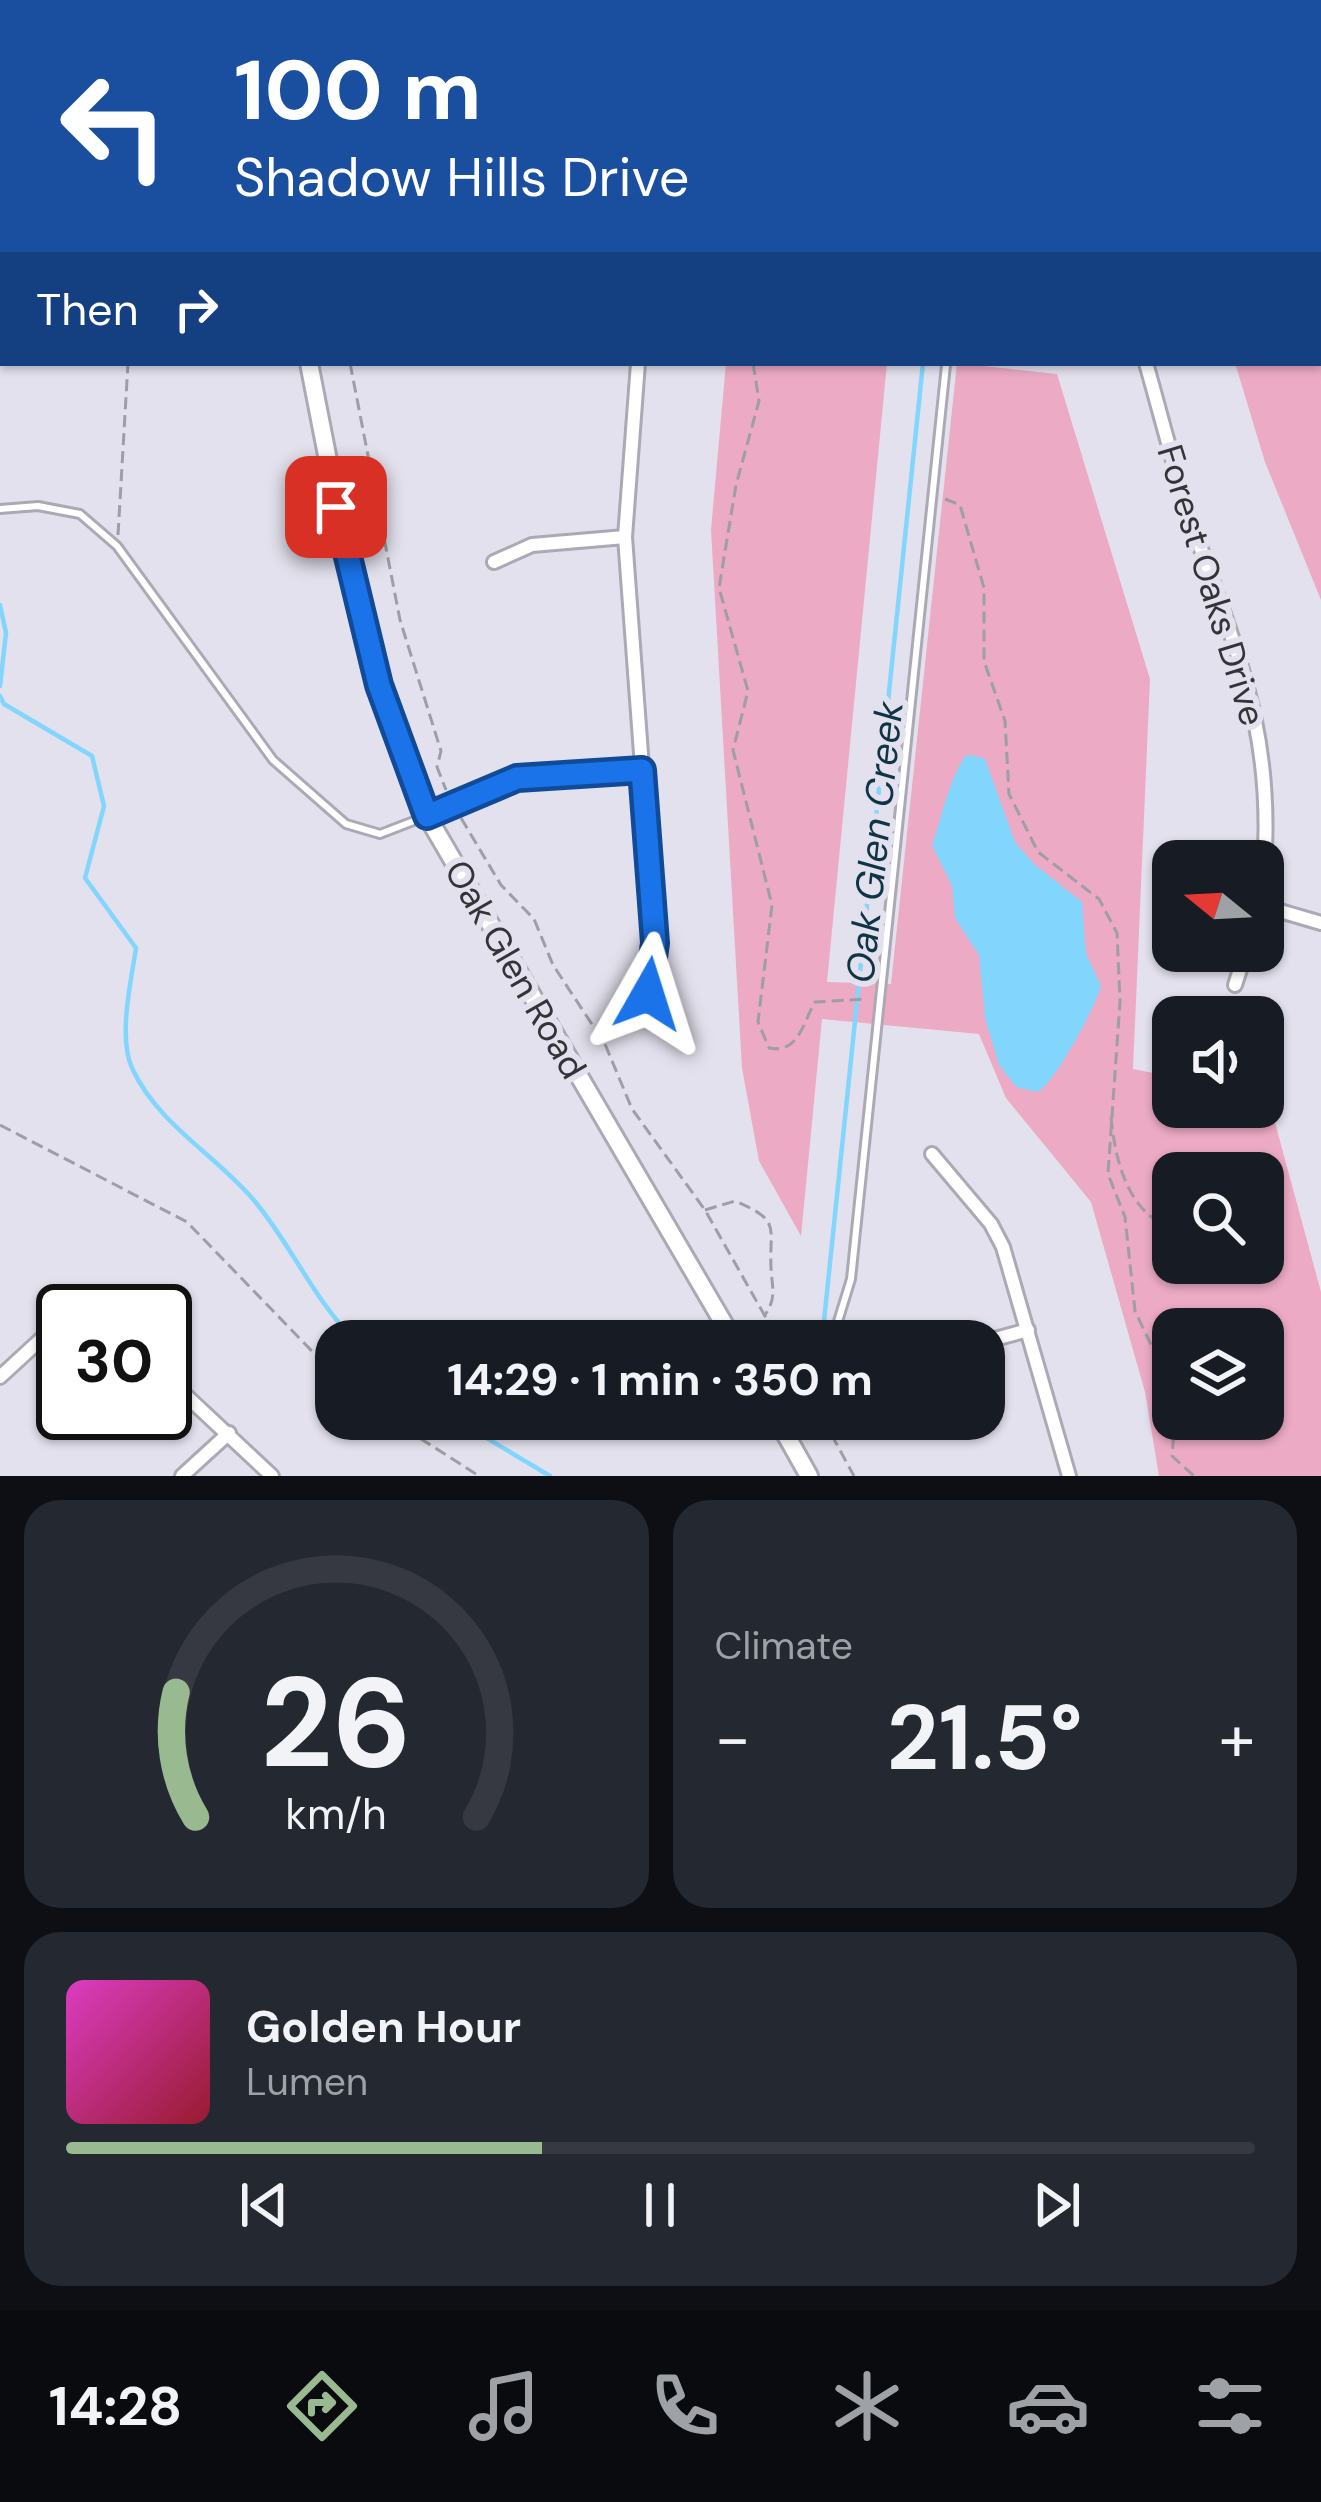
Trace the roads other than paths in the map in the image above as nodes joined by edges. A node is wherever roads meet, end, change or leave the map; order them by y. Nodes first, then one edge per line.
1 (310, 366) edge
2 (638, 366) edge
3 (946, 366) edge
4 (1147, 366) edge
5 (0, 509) edge
6 (625, 537) junction
7 (494, 562) dead end
8 (642, 770) junction
9 (427, 816) junction
10 (1267, 840) edge
11 (1284, 912) edge
12 (1321, 923) edge
13 (1239, 972) edge
14 (1234, 985) dead end
15 (648, 994) dead end
16 (932, 1154) dead end
17 (722, 1320) edge
18 (838, 1320) edge
19 (1028, 1330) junction
20 (1005, 1336) edge
21 (36, 1344) edge
22 (0, 1377) edge
23 (192, 1400) edge
24 (229, 1433) junction
25 (789, 1440) edge
26 (182, 1476) edge
27 (272, 1476) edge
28 (809, 1476) edge
29 (1069, 1476) edge

1 - 9 main road, Oak Glen Road
2 - 6 street
3 - 18 lane
4 - 10 street, Forest Oaks Drive
5 - 9 lane
6 - 7 street
6 - 8 street
8 - 9 street
8 - 15 street
9 - 17 main road, Oak Glen Road
11 - 12 street
13 - 14 street
16 - 19 street
19 - 20 street
19 - 29 street
21 - 22 street
23 - 24 street
24 - 26 street
24 - 27 street
25 - 28 main road

